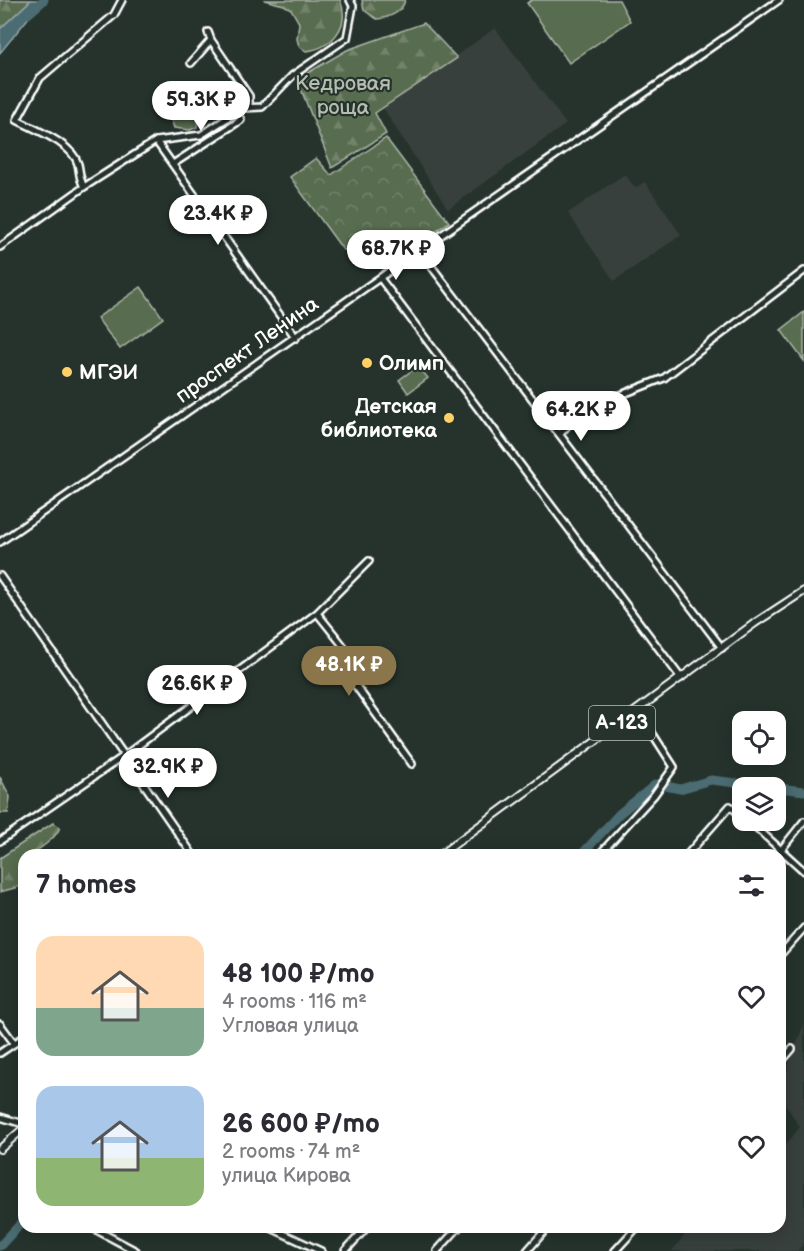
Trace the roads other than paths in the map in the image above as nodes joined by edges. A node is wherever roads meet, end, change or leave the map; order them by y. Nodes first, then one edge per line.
1 (122, 0) edge
2 (350, 0) edge
3 (779, 0) edge
4 (208, 32) dead end
5 (211, 40) junction
6 (191, 63) dead end
7 (249, 108) junction
8 (236, 112) junction
9 (156, 141) junction
10 (173, 164) junction
11 (84, 187) junction
12 (0, 247) edge
13 (419, 250) junction
14 (804, 271) edge
15 (380, 278) junction
16 (296, 338) junction
17 (560, 434) junction
18 (0, 542) edge
19 (369, 561) dead end
20 (0, 576) edge
21 (804, 591) edge
22 (317, 613) junction
23 (722, 648) junction
24 (681, 678) junction
25 (638, 711) junction
26 (123, 756) junction
27 (412, 764) dead end
28 (732, 808) edge
29 (804, 821) edge
30 (761, 831) edge
31 (0, 841) edge
32 (189, 849) edge
33 (448, 849) edge
34 (604, 849) edge
35 (692, 849) edge
36 (782, 849) joint
37 (786, 853) edge
38 (804, 872) edge
39 (804, 928) edge
40 (786, 949) edge
41 (0, 1024) edge
42 (18, 1041) edge
43 (14, 1043) junction
44 (792, 1050) dead end
45 (0, 1053) edge
46 (786, 1056) edge
47 (0, 1117) edge
48 (18, 1126) edge
49 (18, 1133) edge
50 (0, 1149) edge
51 (102, 1233) edge
52 (282, 1233) edge
53 (362, 1233) edge
54 (454, 1233) edge
55 (543, 1233) edge
56 (632, 1233) edge
57 (136, 1251) edge
58 (321, 1251) edge
59 (345, 1251) edge
60 (437, 1251) edge
61 (527, 1251) edge
62 (615, 1251) edge

1 - 11 street
2 - 7 street
3 - 13 street, проспект Ленина
4 - 5 street
5 - 6 street
5 - 7 street
7 - 8 street
8 - 9 street
8 - 10 street
9 - 10 street
9 - 11 street
10 - 16 street
11 - 12 street
13 - 15 street, проспект Ленина
13 - 17 street
14 - 17 street
15 - 16 street, проспект Ленина
15 - 24 street
16 - 18 street, проспект Ленина
17 - 23 street
19 - 22 street
20 - 26 street
21 - 23 main road, А-123
22 - 26 street
22 - 27 street
23 - 24 main road, А-123
24 - 25 main road, А-123
25 - 33 main road, А-123
25 - 34 street
26 - 31 street
26 - 32 street
28 - 35 street
29 - 36 street
30 - 36 street
37 - 38 street
39 - 40 street
41 - 43 street
42 - 43 street
43 - 45 street
44 - 46 street
47 - 48 street
49 - 50 main road
51 - 57 street
52 - 58 street
53 - 59 street
54 - 60 street
55 - 61 street
56 - 62 street

